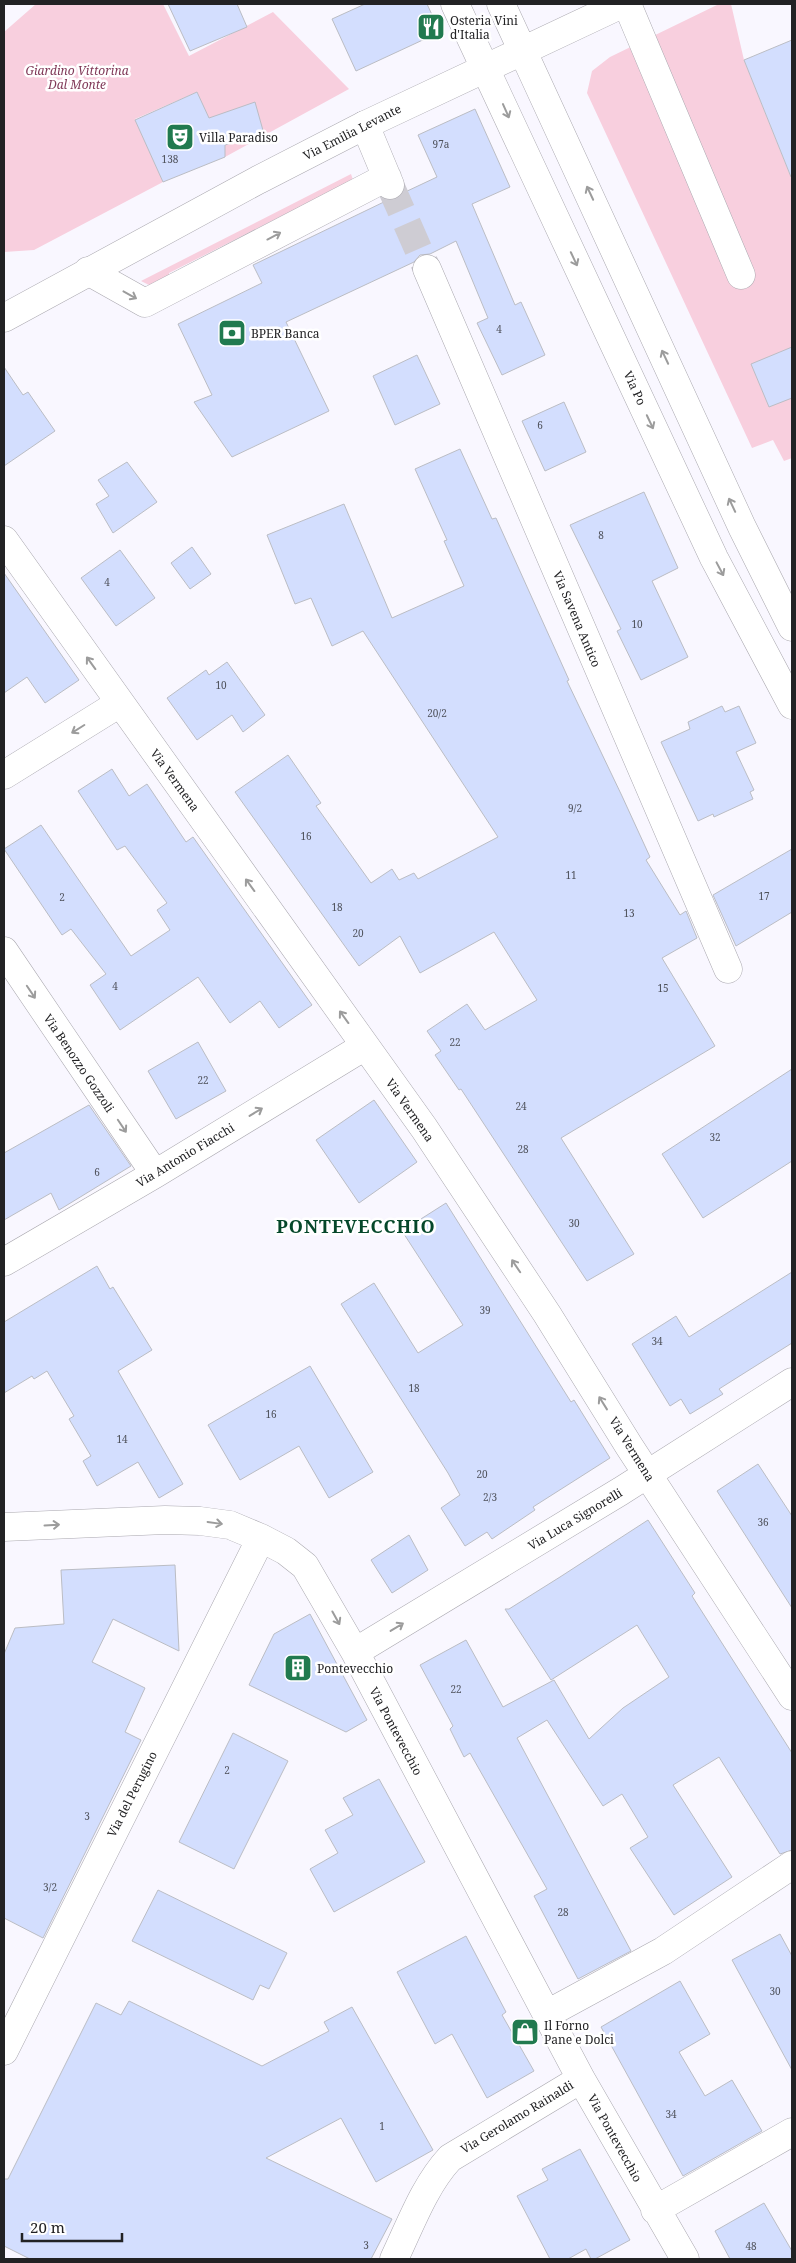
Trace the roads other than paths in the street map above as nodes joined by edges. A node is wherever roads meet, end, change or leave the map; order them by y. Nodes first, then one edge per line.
1 (455, 4) edge
2 (501, 4) edge
3 (622, 4) edge
4 (627, 4) edge
5 (523, 50) junction
6 (486, 67) junction
7 (365, 125) junction
8 (427, 269) tunnel mouth
9 (88, 271) junction
10 (741, 275) dead end
11 (6, 312) edge
12 (4, 540) edge
13 (792, 627) edge
14 (120, 703) junction
15 (792, 705) edge
16 (4, 775) edge
17 (4, 951) edge
18 (728, 969) dead end
19 (365, 1046) junction
20 (155, 1174) junction
21 (4, 1262) edge
22 (792, 1382) edge
23 (648, 1474) junction
24 (4, 1527) edge
25 (261, 1538) junction
26 (355, 1652) junction
27 (792, 1696) edge
28 (792, 1865) edge
29 (547, 2014) junction
30 (4, 2051) edge
31 (581, 2079) junction
32 (792, 2132) edge
33 (655, 2210) junction
34 (394, 2259) edge
35 (685, 2259) edge

1 - 6 street, Via Po
2 - 5 street
3 - 5 street, Via Emilia Levante
4 - 10 street
5 - 6 street, Via Emilia Levante
13 -> 5 street
6 - 7 street, Via Emilia Levante
6 -> 15 street, Via Po
7 - 9 street, Via Emilia Levante
9 -> 7 street
8 - 18 street, Via Savena Antico
9 - 11 street, Via Emilia Levante
14 -> 12 street, Via Vermena
14 -> 16 street
19 -> 14 street, Via Vermena
17 -> 20 street, Via Benozzo Gozzoli
20 -> 19 street, Via Antonio Fiacchi
23 -> 19 street, Via Vermena
20 - 21 street, Via Antonio Fiacchi
22 - 23 street, Via Luca Signorelli
26 -> 23 street, Via Luca Signorelli
23 - 27 street, Via Vermena
24 -> 25 street, Via Pontevecchio
25 -> 26 street, Via Pontevecchio
25 - 30 street, Via del Perugino
26 - 29 street, Via Pontevecchio
28 - 29 street
29 - 31 street, Via Pontevecchio
31 - 33 street, Via Pontevecchio
31 - 34 street, Via Gerolamo Rainaldi
32 - 33 street
33 - 35 street, Via Pontevecchio

